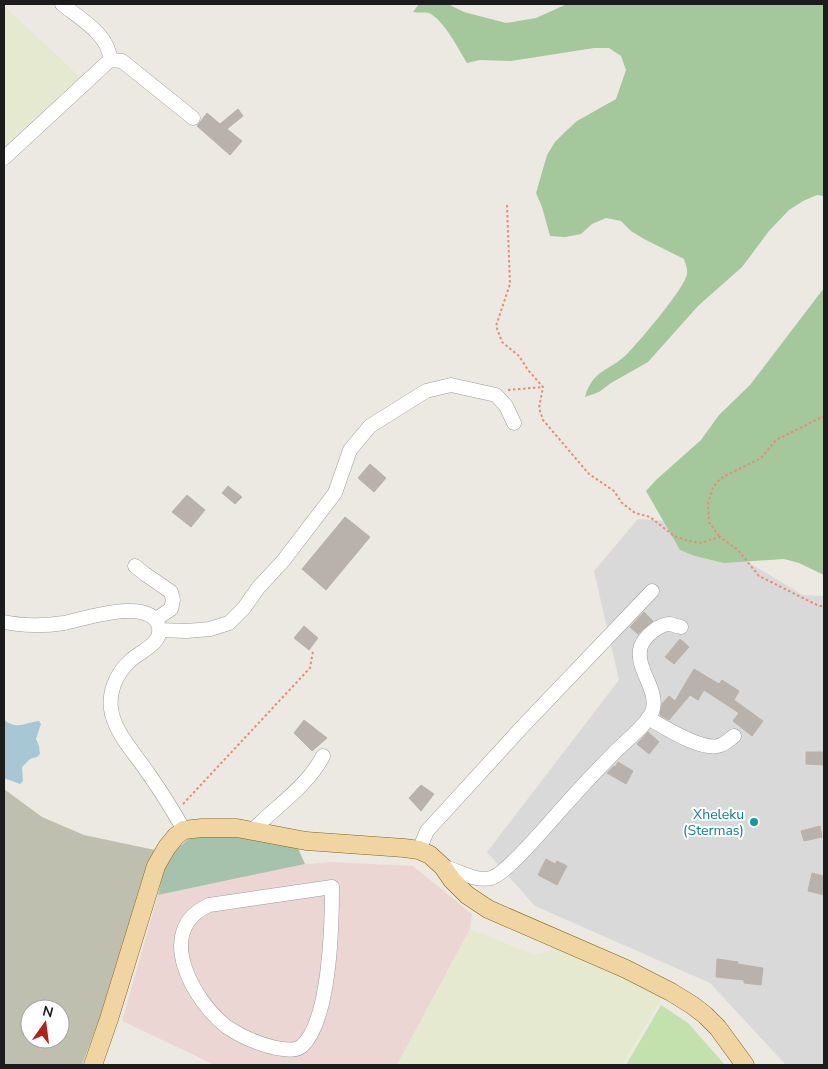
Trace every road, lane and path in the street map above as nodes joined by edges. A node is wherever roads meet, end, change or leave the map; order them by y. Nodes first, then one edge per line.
1 (62, 4) edge
2 (110, 60) junction
3 (193, 118) dead end
4 (4, 158) edge
5 (507, 204) dead end
6 (543, 387) junction
7 (496, 395) junction
8 (824, 416) edge
9 (514, 423) dead end
10 (720, 537) junction
11 (135, 566) dead end
12 (652, 591) dead end
13 (824, 606) edge
14 (4, 622) edge
15 (158, 624) junction
16 (681, 627) dead end
17 (313, 652) dead end
18 (648, 718) junction
19 (734, 736) dead end
20 (323, 756) dead end
21 (174, 813) junction
22 (184, 830) junction
23 (252, 832) junction
24 (419, 850) junction
25 (443, 867) junction
26 (332, 887) joint
27 (92, 1065) edge
28 (745, 1065) edge

1 - 2 street
2 - 3 street
2 - 4 street
5 - 6 path
6 - 7 path
6 - 10 path
7 - 9 street
7 - 15 street
8 - 10 path
10 - 13 path
11 - 15 street
12 - 24 street
14 - 15 street
15 - 21 street
16 - 18 street
17 - 21 path
18 - 19 street
18 - 25 street
20 - 23 street
21 - 22 street
22 - 23 main road
22 - 27 main road
23 - 24 main road
24 - 25 main road
25 - 28 main road
26 - 26 street

